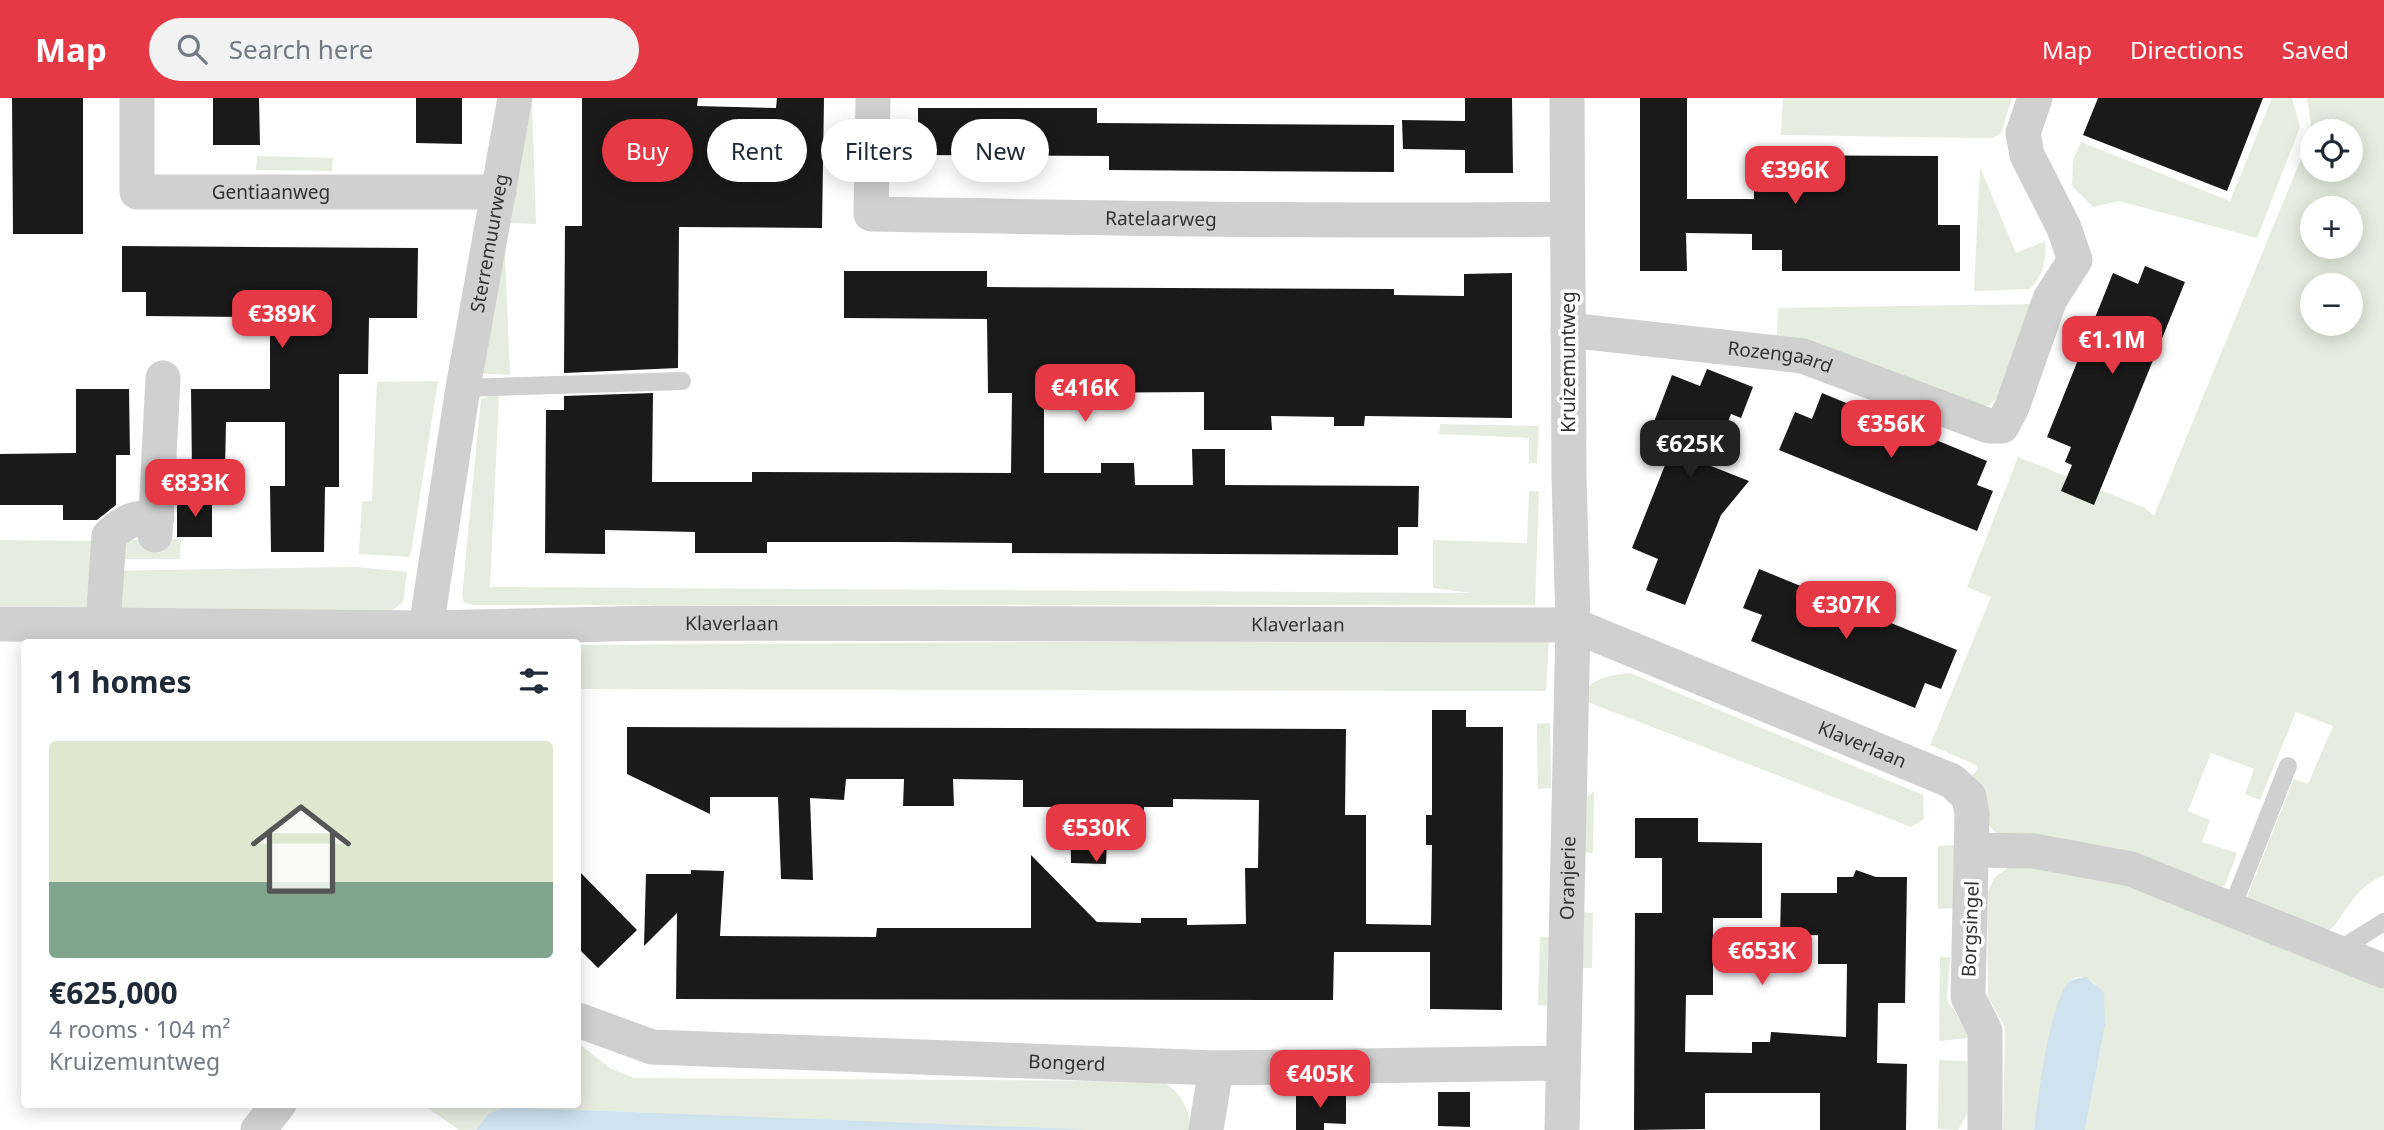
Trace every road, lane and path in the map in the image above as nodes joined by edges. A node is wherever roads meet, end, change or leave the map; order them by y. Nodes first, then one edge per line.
1 (137, 98) edge
2 (514, 98) edge
3 (873, 98) edge
4 (1567, 98) edge
5 (2035, 98) edge
6 (499, 192) junction
7 (1566, 219) junction
8 (1568, 330) junction
9 (163, 378) dead end
10 (682, 381) dead end
11 (463, 388) junction
12 (0, 624) edge
13 (103, 625) junction
14 (1573, 625) junction
15 (426, 635) edge
16 (2288, 766) dead end
17 (1972, 850) junction
18 (2231, 910) junction
19 (2384, 922) edge
20 (2336, 952) junction
21 (2384, 971) edge
22 (581, 1021) edge
23 (1562, 1063) junction
24 (1216, 1068) junction
25 (276, 1108) edge
26 (258, 1130) edge
27 (1206, 1130) edge
28 (1562, 1130) edge
29 (1985, 1130) edge

1 - 6 street, Gentiaanweg
2 - 6 street, Sterremuurweg
3 - 7 street, Ratelaarweg
4 - 7 street, Kruizemuntweg
5 - 8 street, Rozengaard
6 - 11 street, Sterremuurweg
7 - 8 street, Kruizemuntweg
8 - 14 street, Kruizemuntweg
9 - 13 street
10 - 11 lane
11 - 15 street, Sterremuurweg
12 - 13 street, Klaverlaan
13 - 15 street, Klaverlaan
14 - 15 street, Klaverlaan
14 - 17 street, Klaverlaan
14 - 23 street, Oranjerie
16 - 18 lane
17 - 18 street
17 - 29 street, Borgsingel
18 - 20 street
19 - 20 lane
20 - 21 street
22 - 24 street, Bongerd
23 - 24 street, Bongerd
23 - 28 street, Oranjerie
24 - 27 street
25 - 26 street

